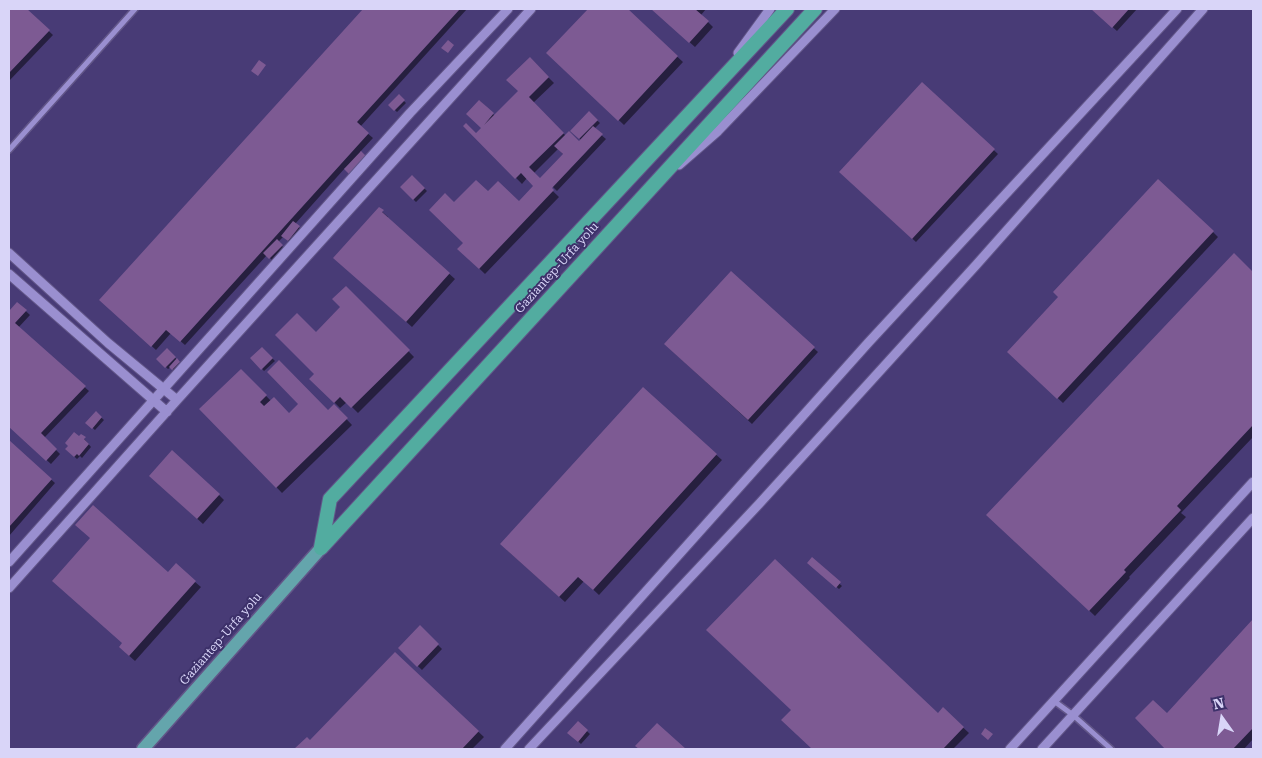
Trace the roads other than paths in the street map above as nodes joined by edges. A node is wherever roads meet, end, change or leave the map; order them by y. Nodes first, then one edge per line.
1 (134, 9) edge
2 (508, 9) edge
3 (531, 9) edge
4 (770, 9) edge
5 (787, 9) edge
6 (815, 9) edge
7 (835, 9) edge
8 (1177, 9) edge
9 (1203, 9) edge
10 (712, 90) junction
11 (9, 150) edge
12 (636, 204) junction
13 (9, 253) edge
14 (9, 274) edge
15 (163, 390) junction
16 (177, 400) junction
17 (154, 401) junction
18 (167, 412) junction
19 (1253, 482) edge
20 (1253, 518) edge
21 (321, 548) junction
22 (9, 562) edge
23 (9, 588) edge
24 (1054, 701) junction
25 (1073, 715) junction
26 (143, 749) edge
27 (505, 749) edge
28 (529, 749) edge
29 (1010, 749) edge
30 (1042, 749) edge
31 (1111, 749) edge

1 - 11 street
2 - 15 street
3 - 16 street
4 - 10 street
5 - 10 highway, Gaziantep-Urfa yolu
6 - 12 highway, Gaziantep-Urfa yolu
7 - 12 street
8 - 27 street
9 - 28 street
10 - 21 highway, Gaziantep-Urfa yolu
12 - 21 highway, Gaziantep-Urfa yolu
13 - 15 street
14 - 17 street
15 - 16 street
15 - 17 street
16 - 18 street
17 - 18 street
17 - 22 street
18 - 23 street
19 - 24 street
20 - 25 street
21 - 26 main road, Gaziantep-Urfa yolu
24 - 25 street
24 - 29 street
25 - 30 street
25 - 31 street

